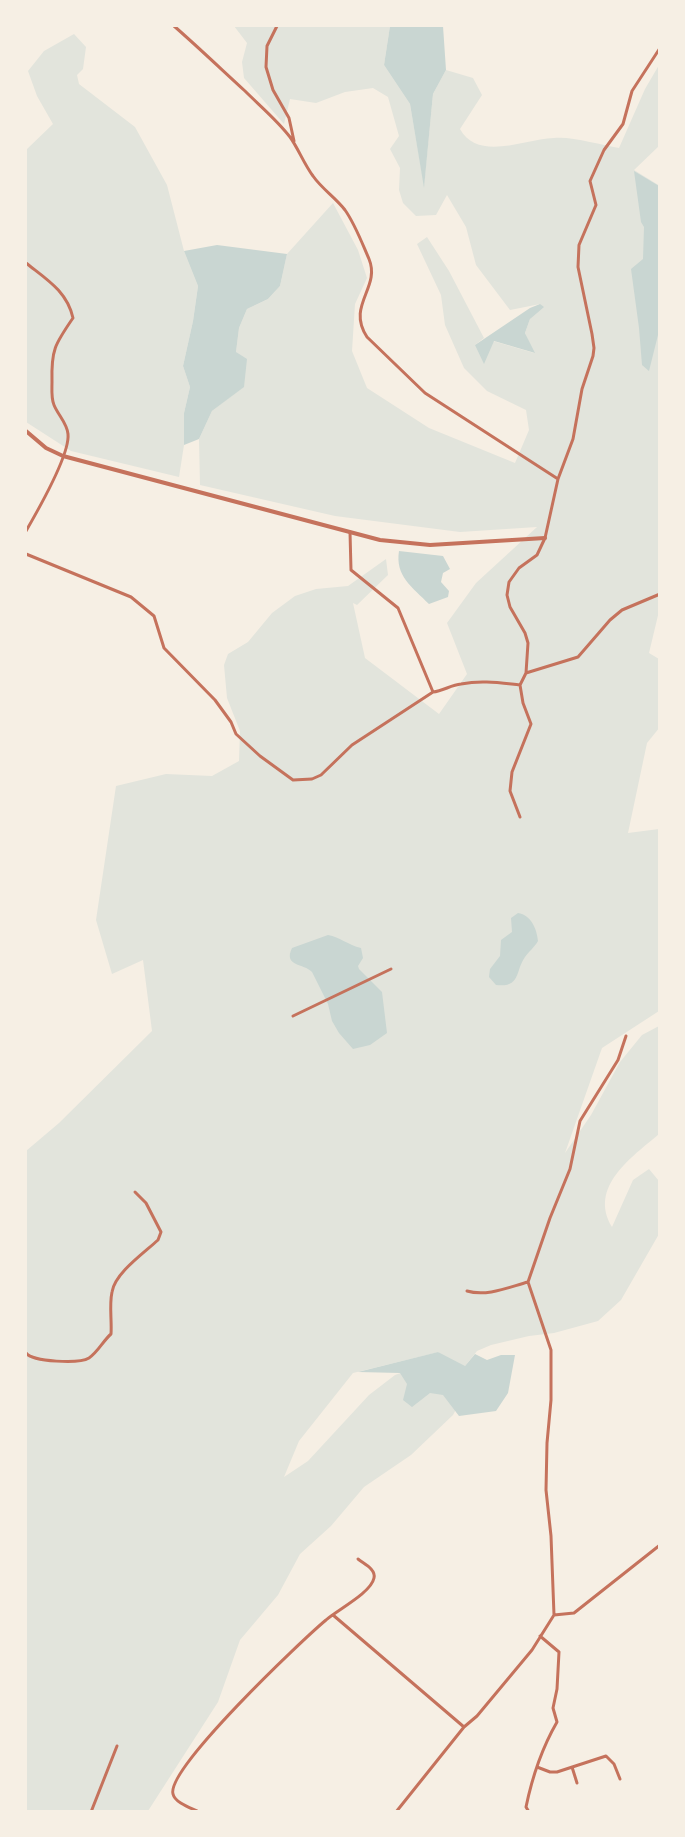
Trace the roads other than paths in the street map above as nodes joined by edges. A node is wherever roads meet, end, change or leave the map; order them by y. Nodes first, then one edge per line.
1 (174, 26) edge
2 (277, 26) edge
3 (660, 48) edge
4 (297, 152) junction
5 (26, 263) edge
6 (26, 431) edge
7 (63, 456) junction
8 (558, 479) junction
9 (26, 531) edge
10 (350, 532) junction
11 (545, 538) junction
12 (26, 554) edge
13 (660, 594) edge
14 (526, 673) junction
15 (520, 685) junction
16 (433, 692) junction
17 (520, 817) dead end
18 (392, 969) dead end
19 (293, 1016) dead end
20 (626, 1036) dead end
21 (135, 1192) dead end
22 (528, 1282) junction
23 (467, 1291) dead end
24 (26, 1353) edge
25 (660, 1545) edge
26 (357, 1559) dead end
27 (333, 1614) junction
28 (554, 1615) junction
29 (540, 1636) junction
30 (464, 1727) junction
31 (117, 1746) dead end
32 (537, 1767) junction
33 (572, 1767) junction
34 (620, 1779) dead end
35 (577, 1783) dead end
36 (91, 1812) edge
37 (199, 1812) edge
38 (396, 1812) edge
39 (529, 1812) edge

1 - 4 street
2 - 4 street
3 - 8 street
4 - 8 street
5 - 7 street
6 - 7 street
7 - 9 street
7 - 10 street
8 - 11 street
10 - 11 street
10 - 16 street
11 - 14 street
12 - 16 street
13 - 14 street
14 - 15 street
15 - 16 street
15 - 17 street
18 - 19 street
20 - 22 street
21 - 24 street
22 - 23 street
22 - 28 street
25 - 28 street
26 - 27 street
27 - 30 street
27 - 37 street
28 - 29 street
29 - 30 street
29 - 32 street
30 - 38 street
31 - 36 street
32 - 33 street
32 - 39 street
33 - 34 street
33 - 35 street

